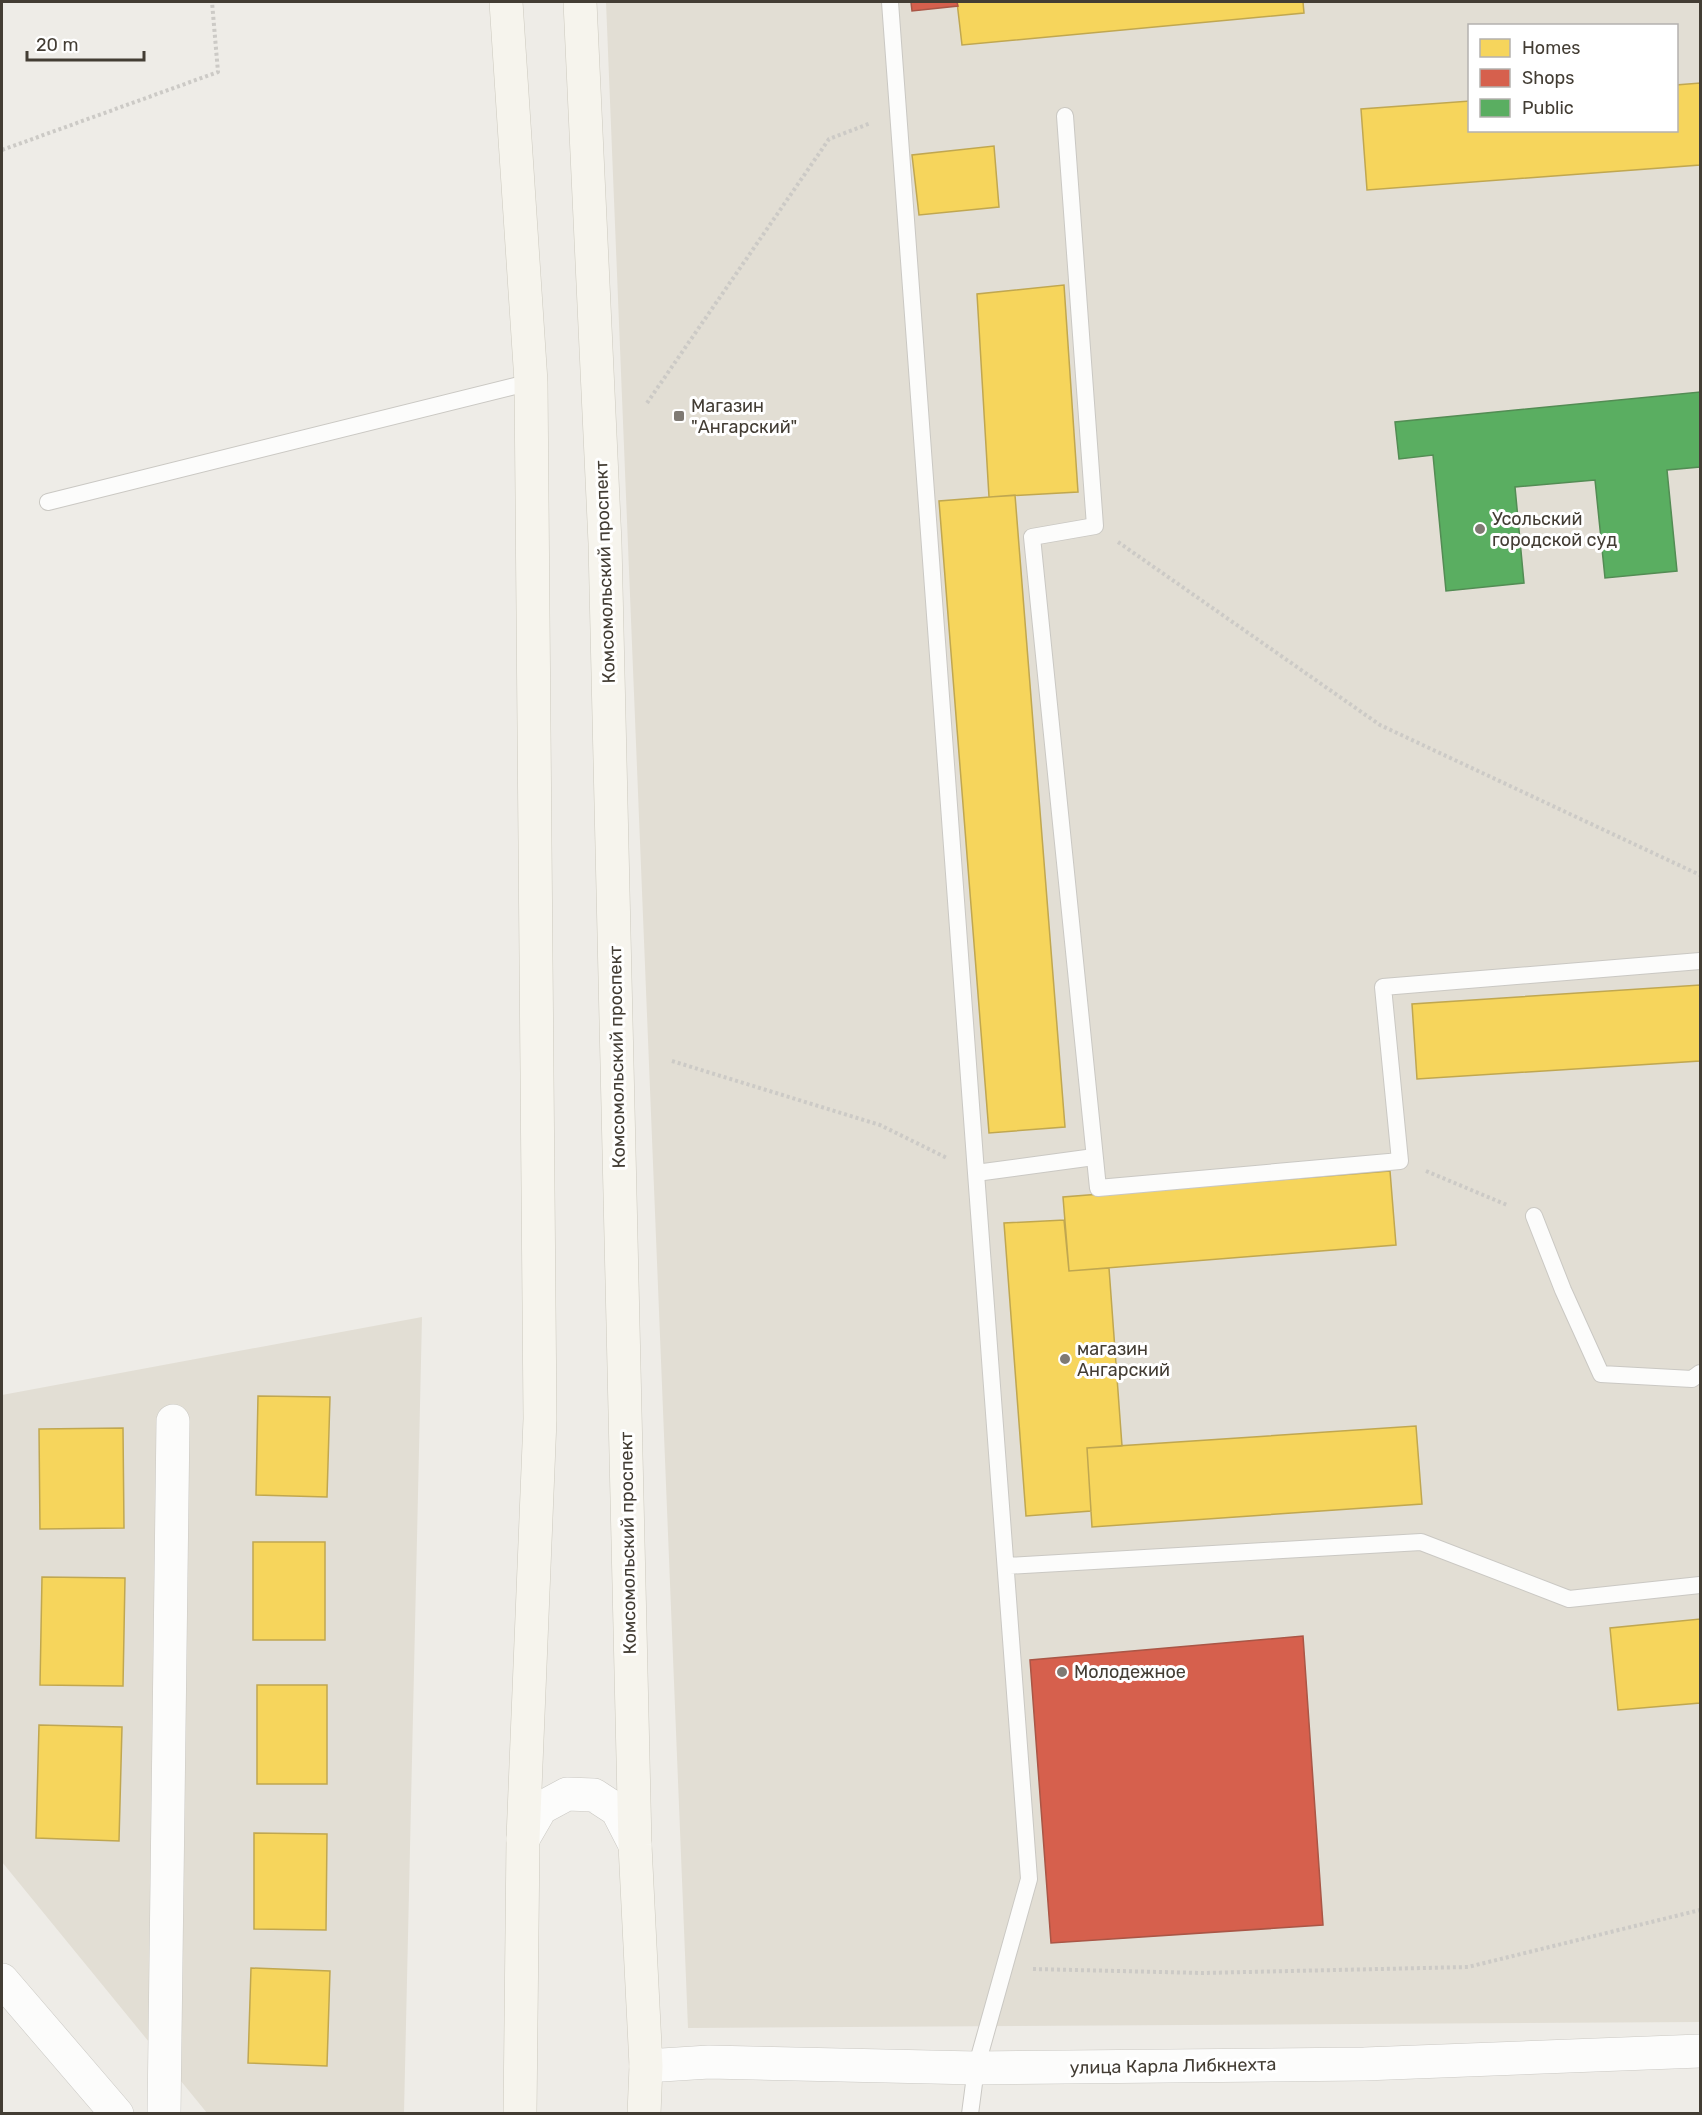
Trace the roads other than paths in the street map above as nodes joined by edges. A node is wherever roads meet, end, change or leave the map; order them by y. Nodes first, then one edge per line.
1 (506, 2) edge
2 (580, 2) edge
3 (890, 2) edge
4 (1065, 116) dead end
5 (531, 382) junction
6 (48, 502) dead end
7 (1701, 961) edge
8 (1094, 1157) junction
9 (976, 1173) junction
10 (1534, 1216) road end
11 (1701, 1373) edge
12 (172, 1421) dead end
13 (1006, 1566) junction
14 (1701, 1585) edge
15 (523, 1839) junction
16 (635, 1845) junction
17 (2, 1980) edge
18 (1701, 2051) edge
19 (646, 2066) junction
20 (976, 2068) junction
21 (117, 2114) edge
22 (164, 2114) edge
23 (520, 2114) edge
24 (644, 2114) edge
25 (970, 2114) edge

1 - 5 main road
2 - 16 main road, Комсомольский проспект
3 - 9 lane
4 - 8 lane
5 - 6 lane
5 - 15 main road
7 - 8 lane
8 - 9 lane
9 - 13 lane
10 - 11 lane
12 - 22 street
13 - 14 lane
13 - 20 lane
15 - 16 street
15 - 23 main road
16 - 19 main road, Комсомольский проспект
17 - 21 street
18 - 20 street, улица Карла Либкнехта
19 - 20 street, улица Карла Либкнехта
19 - 24 main road, Комсомольский проспект
20 - 25 lane

